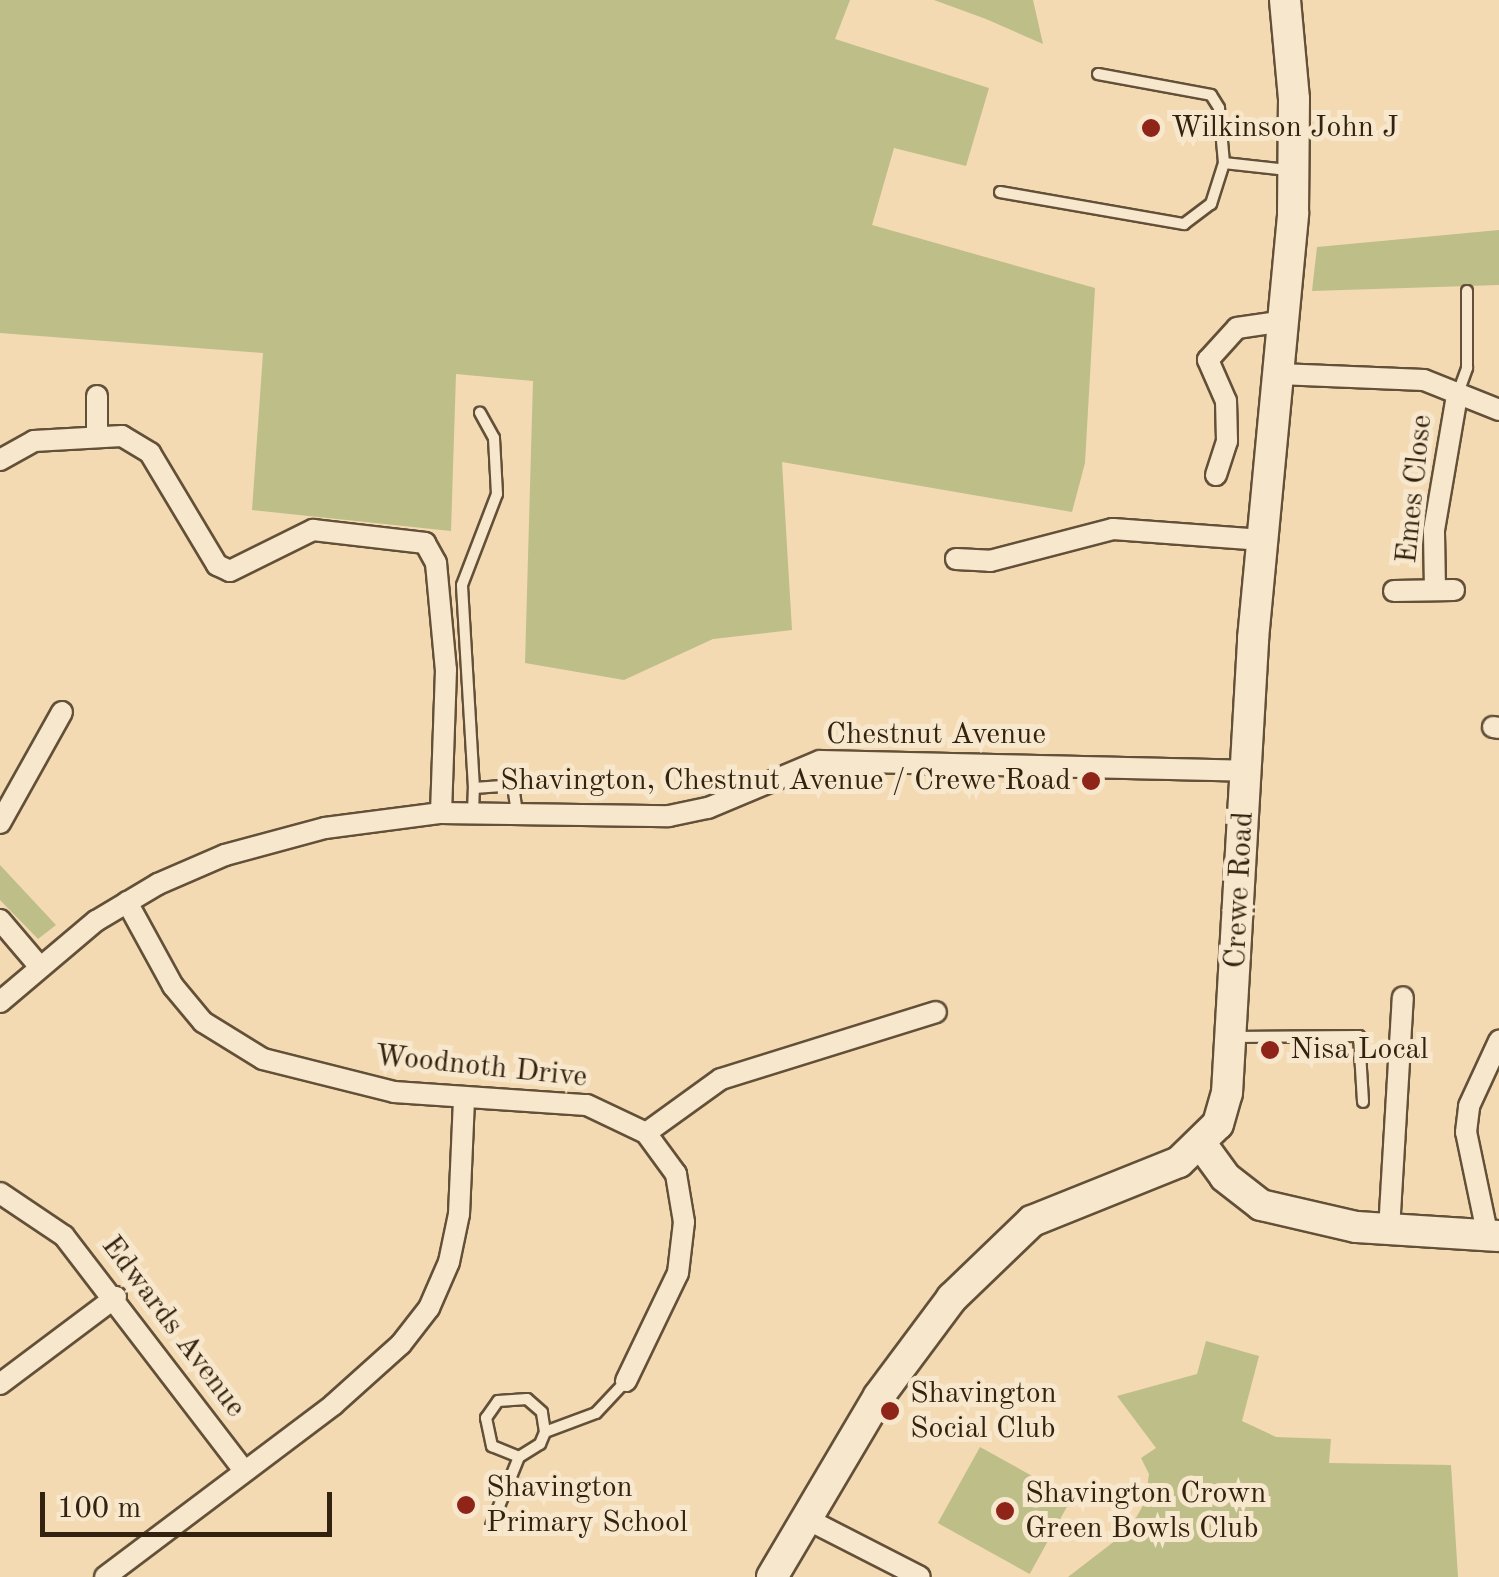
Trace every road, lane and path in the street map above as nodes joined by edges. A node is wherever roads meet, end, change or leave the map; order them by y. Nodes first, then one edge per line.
1 (1285, 0) edge
2 (1098, 74) dead end
3 (1224, 164) junction
4 (1294, 170) junction
5 (1000, 192) dead end
6 (1466, 291) dead end
7 (1284, 321) junction
8 (1279, 374) junction
9 (97, 396) dead end
10 (1457, 396) junction
11 (1499, 410) edge
12 (480, 413) dead end
13 (97, 435) junction
14 (0, 460) edge
15 (1216, 475) dead end
16 (1263, 540) junction
17 (956, 558) dead end
18 (1394, 591) dead end
19 (62, 712) dead end
20 (1247, 771) junction
21 (474, 788) junction
22 (441, 813) junction
23 (473, 814) junction
24 (517, 815) junction
25 (0, 823) edge
26 (126, 902) junction
27 (0, 920) edge
28 (40, 967) junction
29 (1403, 996) dead end
30 (0, 1002) edge
31 (936, 1012) dead end
32 (1231, 1037) junction
33 (1499, 1041) edge
34 (464, 1099) junction
35 (1363, 1102) dead end
36 (646, 1134) junction
37 (1202, 1145) junction
38 (0, 1193) edge
39 (1389, 1230) junction
40 (1494, 1236) edge
41 (116, 1297) junction
42 (626, 1381) joint
43 (0, 1384) edge
44 (545, 1432) junction
45 (519, 1457) junction
46 (243, 1469) junction
47 (803, 1517) junction
48 (491, 1526) dead end
49 (105, 1577) edge
50 (772, 1577) edge
51 (920, 1577) edge

1 - 4 main road, Crewe Road
2 - 3 lane
3 - 4 lane
3 - 5 lane
4 - 7 main road, Crewe Road
6 - 10 lane
7 - 8 main road, Crewe Road
7 - 15 street
8 - 10 street
8 - 16 main road, Crewe Road
9 - 13 street
10 - 11 street
10 - 18 street, Emes Close
12 - 21 lane
13 - 14 street
13 - 22 street
16 - 17 street
16 - 20 main road, Crewe Road
19 - 25 street
20 - 24 street, Chestnut Avenue
20 - 32 main road, Crewe Road
21 - 23 lane
21 - 24 lane
22 - 23 street, Chestnut Avenue
22 - 26 street, Chestnut Avenue
23 - 24 street, Chestnut Avenue
26 - 28 street, Chestnut Avenue
26 - 34 street, Woodnoth Drive
27 - 28 street
28 - 30 street, Chestnut Avenue
29 - 39 street
31 - 36 street
32 - 35 lane
32 - 37 main road, Crewe Road
33 - 40 street
34 - 36 street, Woodnoth Drive
34 - 46 street
36 - 42 street
37 - 39 main road
37 - 47 main road
38 - 41 street, Edwards Avenue
39 - 40 main road
41 - 43 street
41 - 46 street, Edwards Avenue
42 - 44 lane
44 - 45 lane
44 - 45 lane
45 - 48 lane
46 - 49 street
47 - 50 main road
47 - 51 street

